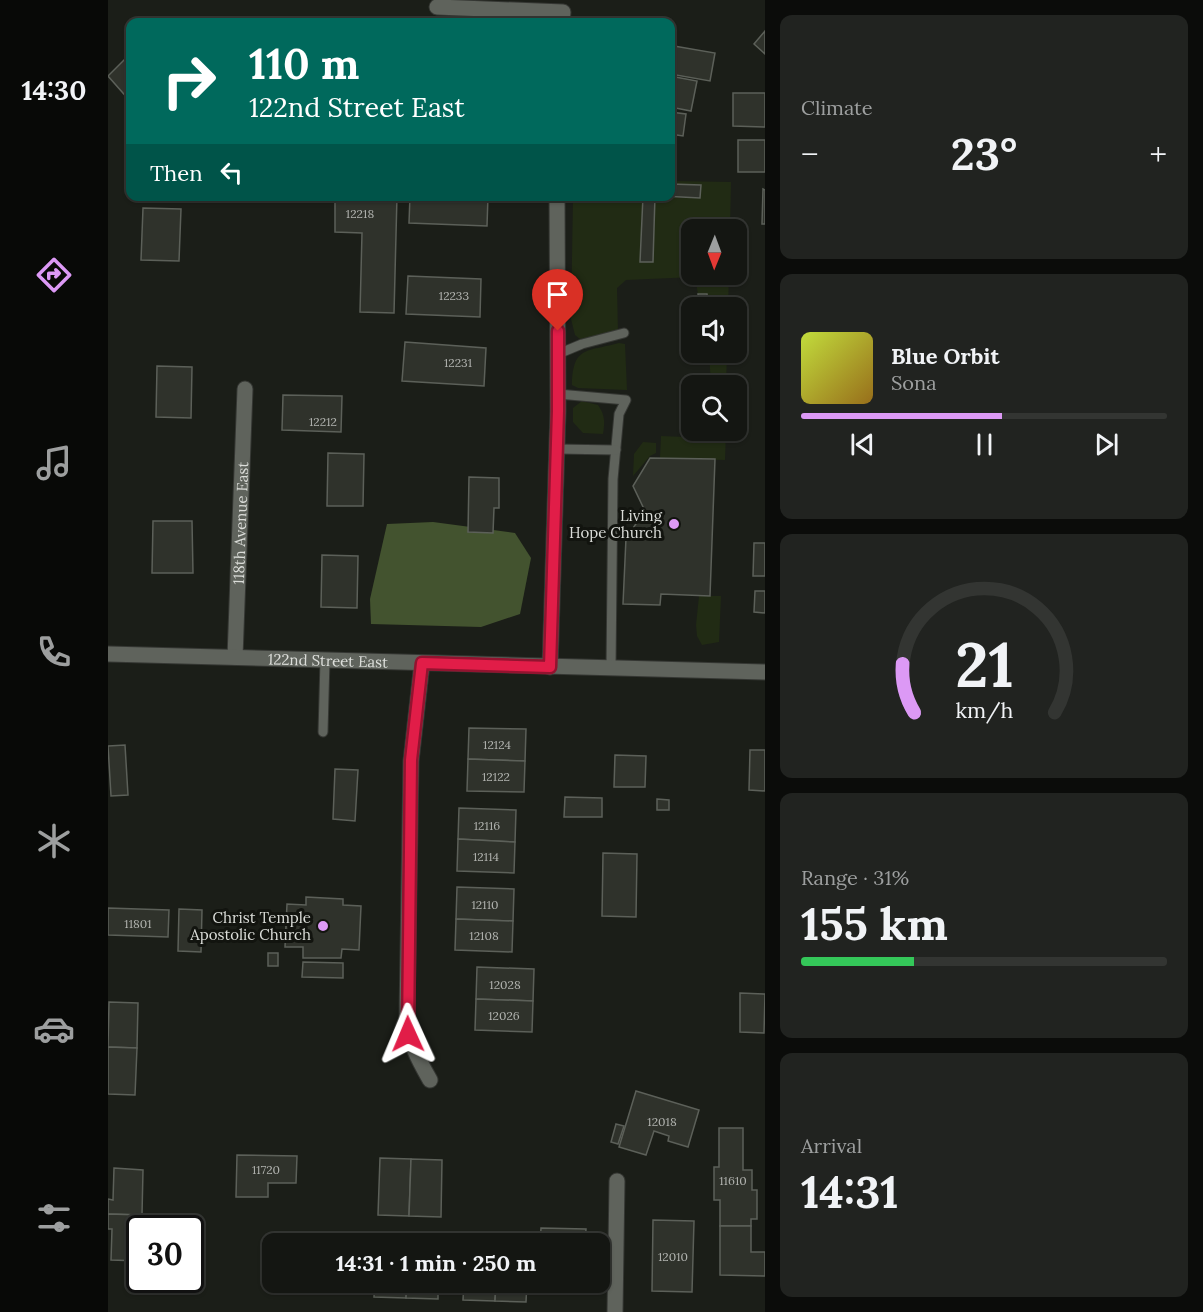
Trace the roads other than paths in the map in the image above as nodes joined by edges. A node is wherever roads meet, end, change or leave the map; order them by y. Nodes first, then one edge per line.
1 (437, 7) dead end
2 (562, 17) edge
3 (557, 201) edge
4 (624, 333) dead end
5 (558, 354) junction
6 (245, 389) dead end
7 (558, 394) junction
8 (557, 449) junction
9 (616, 450) junction
10 (108, 654) edge
11 (235, 657) junction
12 (325, 660) junction
13 (422, 663) junction
14 (550, 667) junction
15 (611, 668) junction
16 (765, 672) edge
17 (323, 732) dead end
18 (430, 1080) dead end
19 (617, 1181) dead end
20 (615, 1312) edge

1 - 2 street
3 - 5 street
4 - 5 lane
5 - 7 street
6 - 11 street, 118th Avenue East
7 - 8 street
7 - 9 lane
8 - 9 lane
8 - 14 street
9 - 15 lane
10 - 11 street, 122nd Street East
11 - 12 street, 122nd Street East
12 - 13 street, 122nd Street East
12 - 17 lane
13 - 14 street, 122nd Street East
13 - 18 street
14 - 15 street, 122nd Street East
15 - 16 street, 122nd Street East
19 - 20 street

